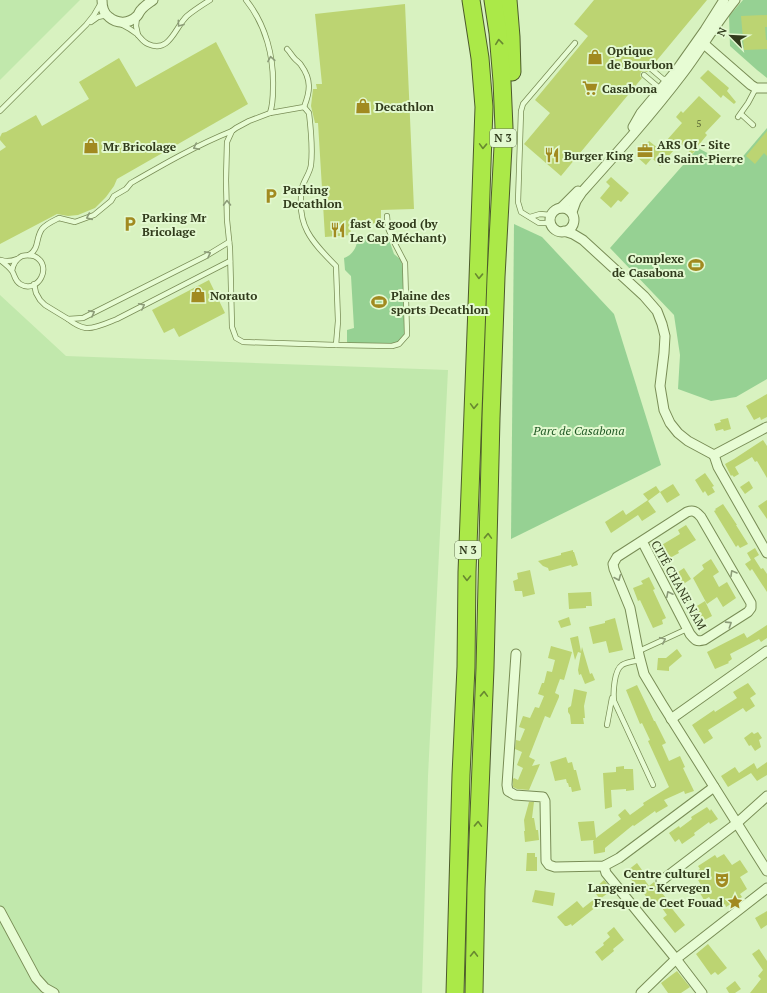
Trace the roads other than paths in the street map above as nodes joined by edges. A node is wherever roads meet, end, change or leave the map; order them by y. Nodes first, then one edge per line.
1 (142, 0) edge
2 (153, 0) edge
3 (210, 0) edge
4 (246, 0) edge
5 (471, 0) edge
6 (493, 0) edge
7 (724, 0) edge
8 (735, 0) edge
9 (102, 1) edge
10 (511, 7) edge
11 (139, 13) junction
12 (110, 18) junction
13 (86, 25) junction
14 (705, 30) junction
15 (138, 35) junction
16 (575, 43) dead end
17 (704, 44) junction
18 (287, 49) dead end
19 (650, 68) dead end
20 (644, 76) dead end
21 (669, 79) junction
22 (756, 88) junction
23 (767, 88) edge
24 (658, 93) junction
25 (304, 107) junction
26 (0, 111) edge
27 (270, 113) junction
28 (753, 124) dead end
29 (232, 131) junction
30 (561, 208) junction
31 (572, 212) junction
32 (387, 216) dead end
33 (530, 217) junction
34 (551, 219) junction
35 (574, 224) junction
36 (564, 231) junction
37 (583, 240) junction
38 (229, 242) junction
39 (29, 255) junction
40 (20, 257) junction
41 (0, 260) edge
42 (230, 261) junction
43 (12, 271) junction
44 (496, 277) junction
45 (34, 284) junction
46 (68, 320) junction
47 (336, 345) junction
48 (767, 427) edge
49 (714, 455) junction
50 (642, 541) junction
51 (767, 553) edge
52 (687, 628) junction
53 (767, 651) edge
54 (516, 654) dead end
55 (640, 656) junction
56 (613, 694) junction
57 (671, 719) junction
58 (607, 725) dead end
59 (653, 784) dead end
60 (714, 787) junction
61 (767, 796) edge
62 (737, 823) junction
63 (604, 866) junction
64 (767, 871) edge
65 (661, 881) dead end
66 (767, 888) edge
67 (0, 911) edge
68 (676, 959) junction
69 (54, 993) edge
70 (455, 993) edge
71 (474, 993) edge
72 (641, 993) edge
73 (702, 993) edge

1 - 11 street
2 - 11 street
3 -> 15 lane
27 -> 4 lane
5 -> 70 highway, N 3
44 -> 6 highway, N 3
7 - 14 street
8 - 17 street
9 - 12 street
9 - 13 lane
10 - 44 highway, N 3
11 - 12 street
11 - 15 lane
12 - 13 lane
12 - 15 lane
13 - 26 lane
14 - 17 street
14 - 21 street
16 - 33 lane
17 - 22 street
17 - 31 street
18 - 25 lane
19 - 21 lane
20 - 24 lane
21 - 24 street
22 - 23 street
22 - 28 lane
24 - 30 street
25 - 27 lane
25 - 47 lane
27 - 29 lane
38 -> 29 lane
29 -> 39 lane
30 - 31 street
30 - 34 street
31 - 35 street
32 - 47 lane
33 - 34 lane
33 - 34 lane
34 - 36 street
35 - 36 street
35 - 37 street
36 - 37 street
37 - 49 street
38 - 42 lane
46 -> 38 lane
39 - 40 lane
39 - 45 lane
40 - 41 lane
40 - 43 lane
41 - 43 lane
46 -> 42 lane
42 - 47 lane
43 - 45 lane
71 -> 44 highway, N 3
45 - 46 lane
48 - 49 street
49 - 51 street
52 -> 50 street, CITÉ CHANE NAM
52 -> 50 street, CITÉ CHANE NAM
50 -> 55 street, CITÉ CHANE NAM
55 -> 52 lane
53 - 57 street
54 - 63 street
55 - 56 lane
55 - 57 street, CITÉ CHANE NAM
56 - 58 lane
56 - 59 lane
57 - 60 street, CITÉ CHANE NAM
60 - 62 street, CITÉ CHANE NAM
60 - 63 street
61 - 62 street
62 - 64 street, CITÉ CHANE NAM
62 - 65 street
63 - 68 street
66 - 68 street
67 - 69 street
68 - 72 street
68 - 73 street

